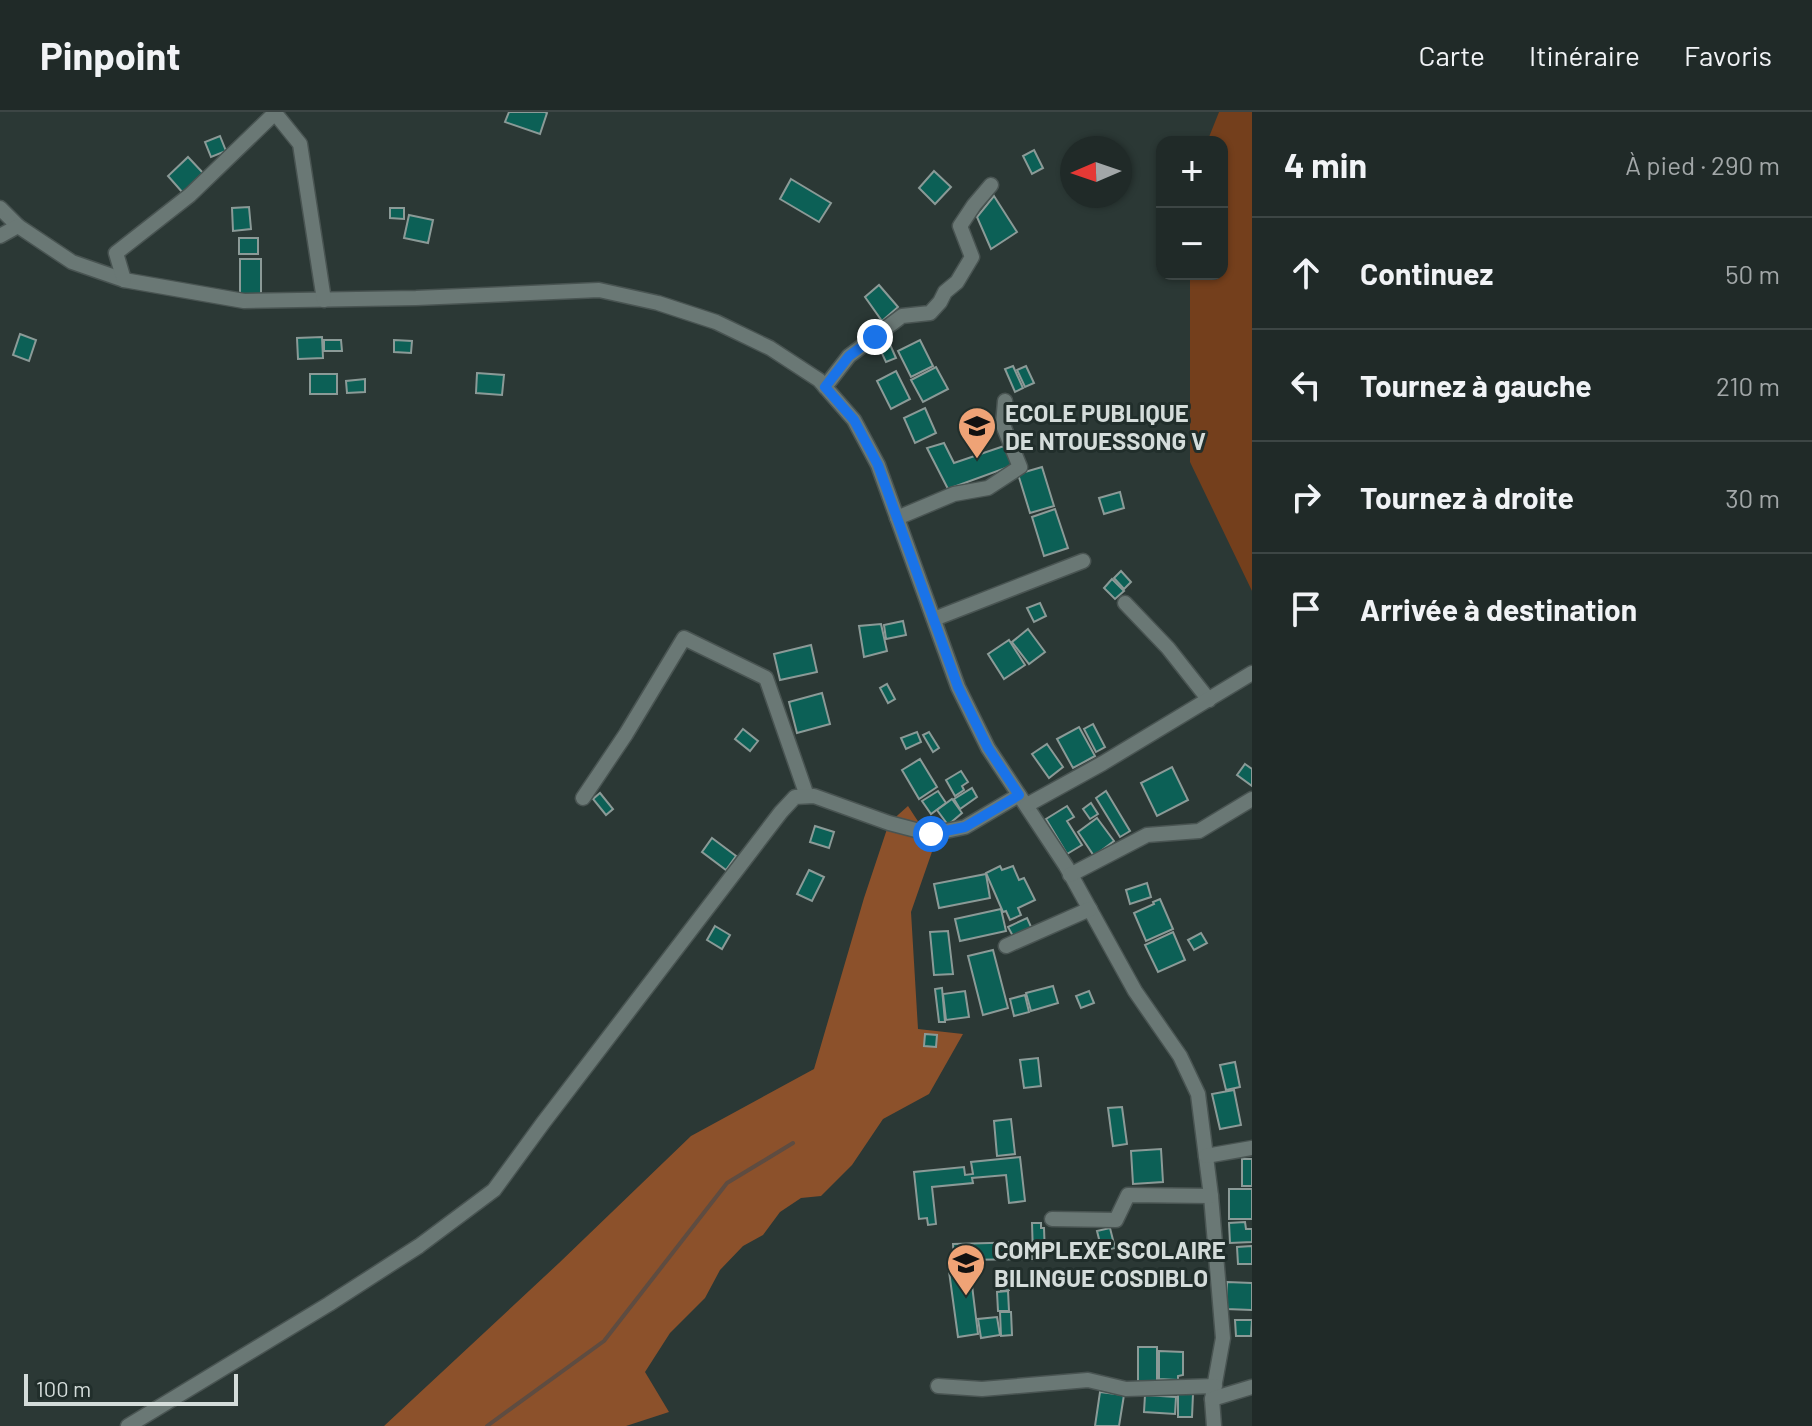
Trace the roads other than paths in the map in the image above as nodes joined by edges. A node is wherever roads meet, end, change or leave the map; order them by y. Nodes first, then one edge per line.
1 (991, 185) dead end
2 (0, 208) edge
3 (18, 226) junction
4 (0, 236) edge
5 (124, 280) junction
6 (324, 300) junction
7 (825, 387) junction
8 (1005, 401) dead end
9 (897, 518) junction
10 (1083, 561) dead end
11 (1125, 603) dead end
12 (934, 619) junction
13 (1252, 673) edge
14 (1209, 700) junction
15 (807, 796) junction
16 (583, 798) dead end
17 (1252, 799) edge
18 (1023, 800) junction
19 (1070, 875) junction
20 (1090, 909) junction
21 (1006, 946) dead end
22 (1252, 1148) edge
23 (1206, 1156) junction
24 (1211, 1196) junction
25 (1052, 1219) dead end
26 (938, 1386) dead end
27 (1252, 1387) edge
28 (1214, 1392) junction
29 (128, 1426) edge
30 (1214, 1426) edge

1 - 7 street
2 - 3 street
3 - 4 street
3 - 5 street
5 - 6 street
5 - 6 street
6 - 7 street
7 - 9 street
8 - 9 street
9 - 12 street
10 - 12 street
11 - 14 street
12 - 18 street
13 - 14 street
14 - 18 street
15 - 16 street
15 - 18 street
15 - 29 street
17 - 19 street
18 - 19 street
19 - 20 street
20 - 21 street
20 - 23 street
22 - 23 street
23 - 24 street
24 - 25 street
24 - 28 street
26 - 28 street
27 - 28 street
28 - 30 street

